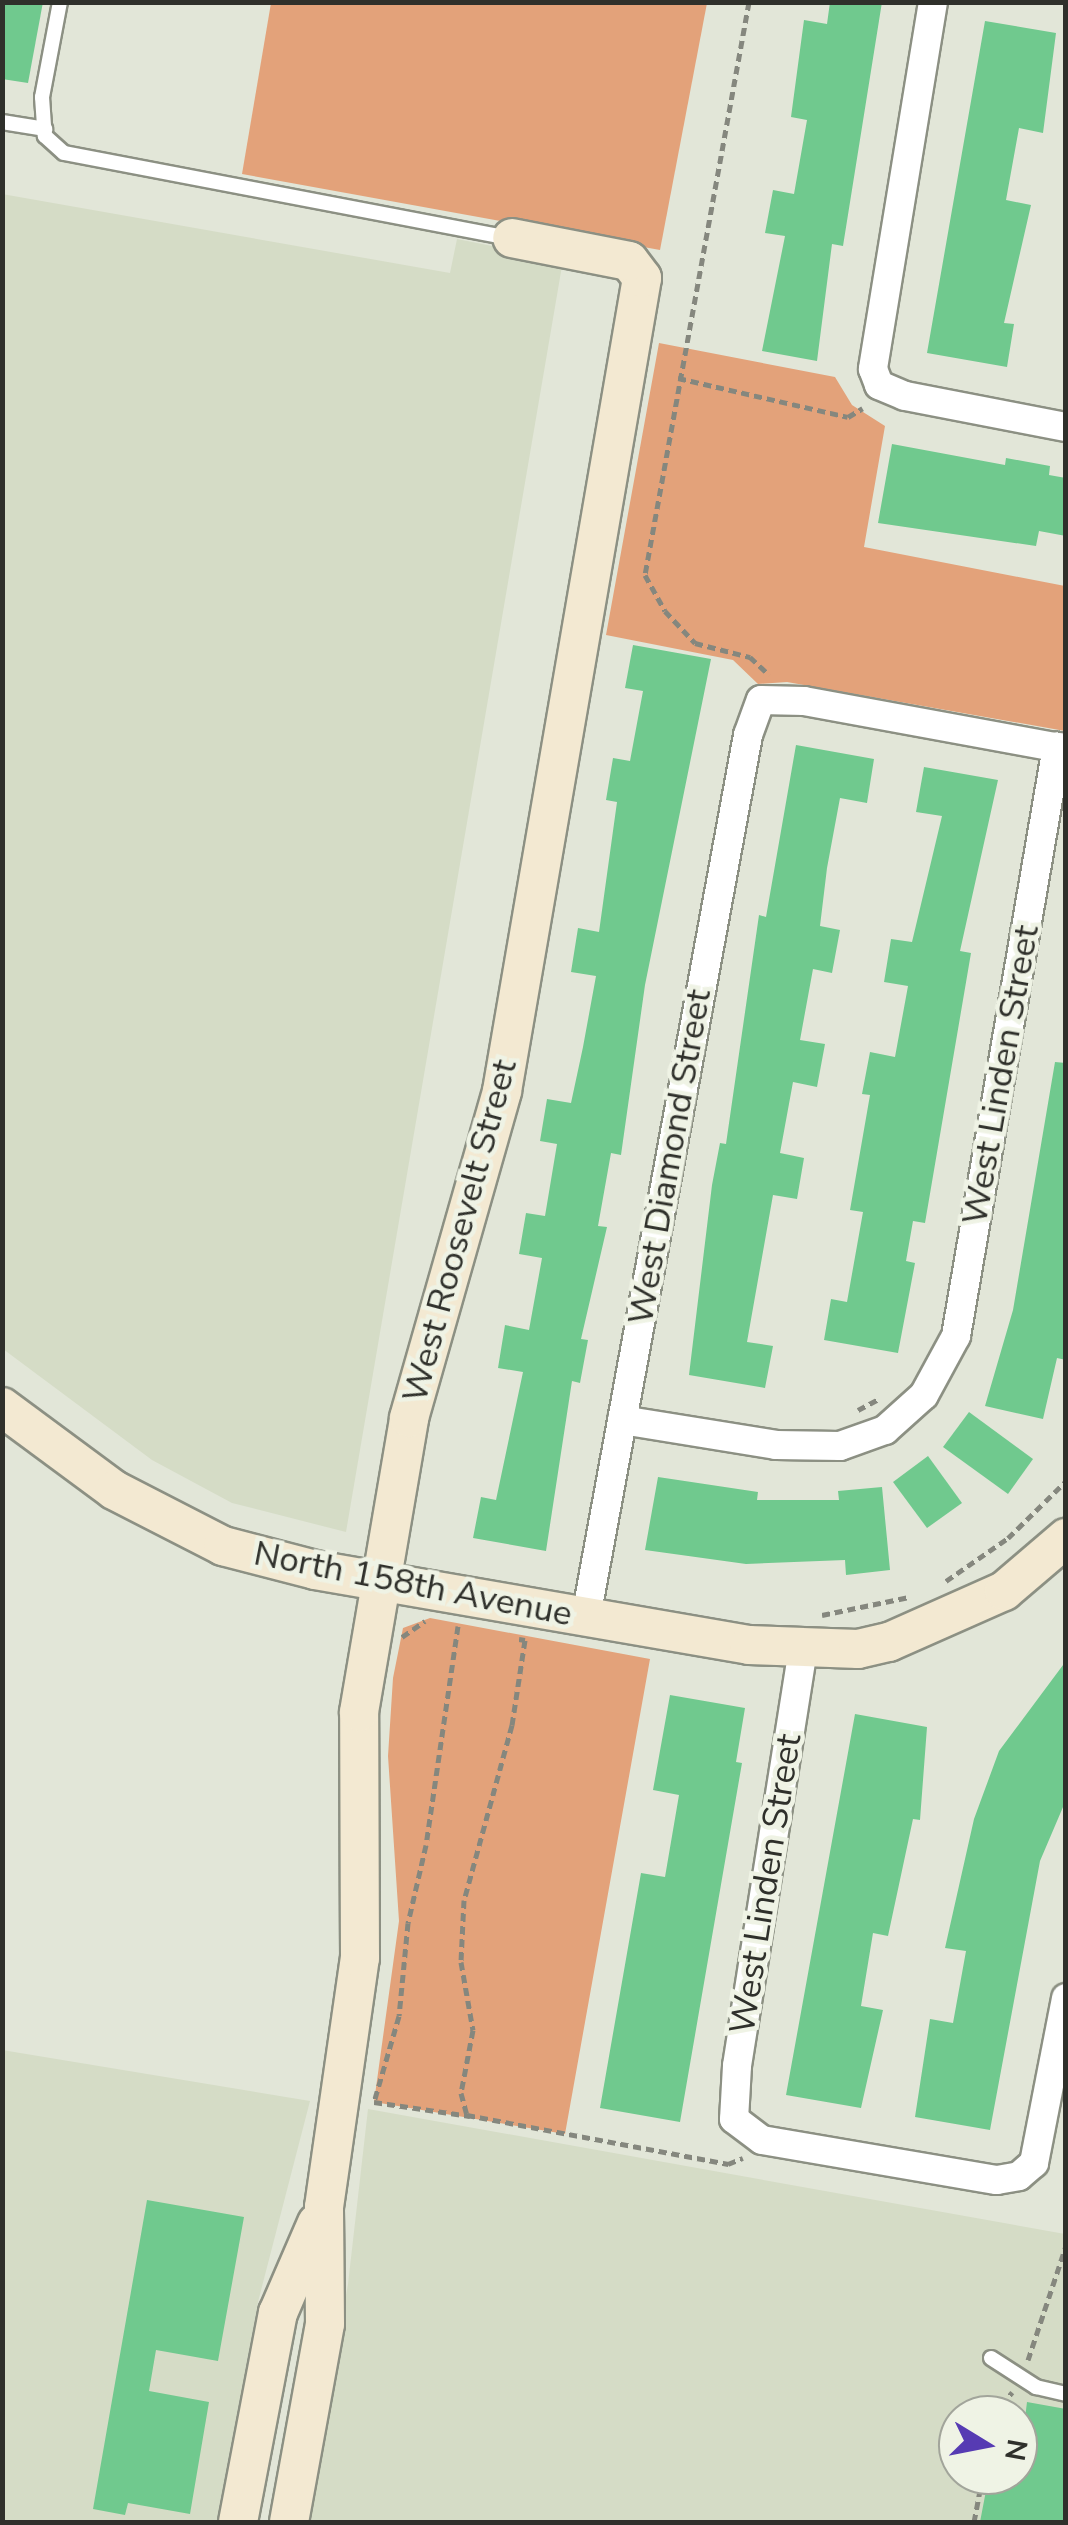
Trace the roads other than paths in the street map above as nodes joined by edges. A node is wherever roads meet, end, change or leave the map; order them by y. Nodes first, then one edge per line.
1 (60, 2) edge
2 (933, 2) edge
3 (2, 122) edge
4 (45, 130) junction
5 (512, 238) joint
6 (1066, 426) edge
7 (1061, 748) edge
8 (2, 1406) edge
9 (622, 1420) junction
10 (1066, 1538) edge
11 (380, 1582) junction
12 (586, 1616) junction
13 (806, 1632) junction
14 (1066, 1998) edge
15 (324, 2207) junction
16 (991, 2358) dead end
17 (1066, 2394) edge
18 (238, 2522) edge
19 (289, 2522) edge

1 - 4 lane
2 - 6 street
3 - 4 lane
4 - 5 lane
5 - 11 street, West Roosevelt Street
7 - 9 street, West Linden Street
7 - 9 street, West Diamond Street
8 - 11 street, North 158th Avenue
9 - 12 street, West Diamond Street
10 - 13 street, North 158th Avenue
11 - 12 street, North 158th Avenue
11 - 15 street, West Roosevelt Street
12 - 13 street, North 158th Avenue
13 - 14 street, West Linden Street
15 - 18 street, West Roosevelt Street
15 - 19 street, West Roosevelt Street
16 - 17 lane

